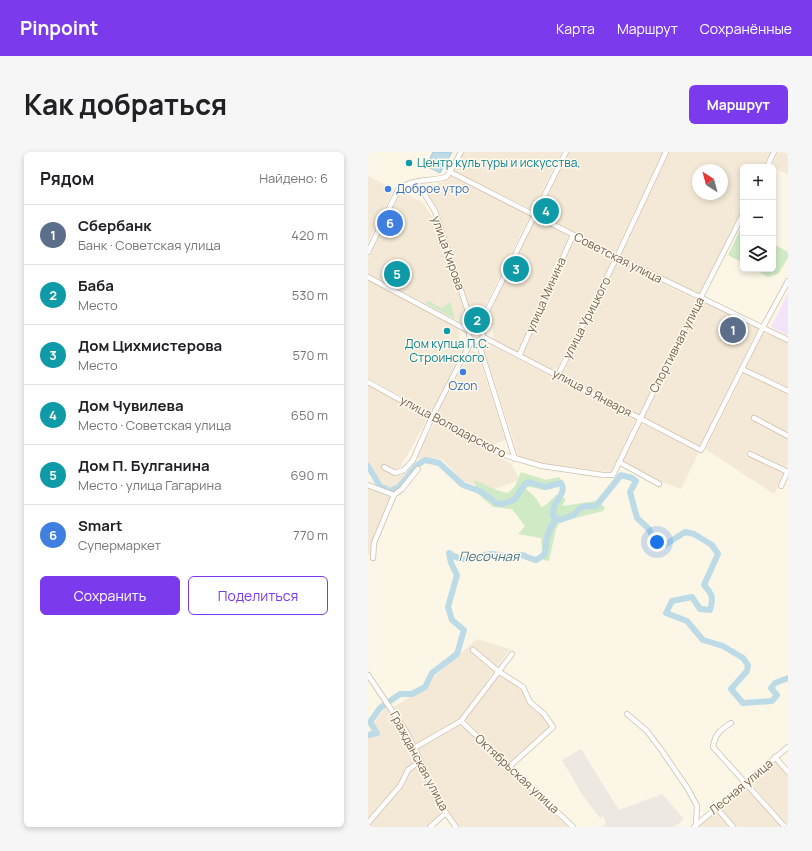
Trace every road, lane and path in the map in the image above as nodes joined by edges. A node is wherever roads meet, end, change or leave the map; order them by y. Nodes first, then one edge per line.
1 (461, 152) edge
2 (566, 152) edge
3 (666, 152) edge
4 (774, 152) edge
5 (768, 164) edge
6 (450, 172) junction
7 (415, 182) junction
8 (534, 214) junction
9 (740, 220) edge
10 (573, 235) junction
11 (368, 252) edge
12 (617, 257) junction
13 (368, 277) edge
14 (788, 281) edge
15 (700, 299) junction
16 (479, 327) junction
17 (763, 327) junction
18 (471, 329) junction
19 (483, 337) junction
20 (472, 340) junction
21 (788, 340) edge
22 (478, 341) junction
23 (519, 356) junction
24 (742, 369) junction
25 (558, 375) junction
26 (368, 382) edge
27 (788, 391) edge
28 (432, 417) junction
29 (754, 418) dead end
30 (640, 419) junction
31 (788, 436) edge
32 (750, 454) dead end
33 (515, 459) junction
34 (619, 462) junction
35 (384, 467) dead end
36 (418, 469) dead end
37 (788, 472) edge
38 (613, 475) joint
39 (659, 484) dead end
40 (368, 485) edge
41 (781, 486) dead end
42 (394, 496) junction
43 (373, 558) dead end
44 (473, 650) dead end
45 (512, 654) dead end
46 (498, 671) junction
47 (368, 675) edge
48 (627, 714) dead end
49 (461, 721) junction
50 (731, 723) dead end
51 (788, 747) edge
52 (414, 748) junction
53 (775, 757) junction
54 (420, 761) junction
55 (508, 767) junction
56 (788, 772) edge
57 (746, 782) junction
58 (716, 807) junction
59 (446, 813) junction
60 (368, 823) edge
61 (695, 826) edge
62 (430, 827) edge
63 (456, 827) edge
64 (573, 827) edge
65 (733, 827) edge
66 (785, 827) edge

1 - 6 street
2 - 8 street
3 - 12 street, улица Урицкого
4 - 5 street
6 - 7 street
6 - 8 street, Советская улица
7 - 11 street
7 - 18 street, улица Кирова
8 - 10 street, Советская улица
8 - 16 street
9 - 15 street, Спортивная улица
10 - 12 street, Советская улица
10 - 23 street, улица Минина
12 - 15 street, Советская улица
12 - 25 street, улица Урицкого
13 - 18 street
14 - 17 street
15 - 17 street, Советская улица
15 - 30 street, Спортивная улица
16 - 18 street
16 - 19 street
17 - 21 street, Советская улица
17 - 24 street
18 - 20 street
19 - 22 street
19 - 23 street, улица 9 Января
20 - 22 street
20 - 28 street
22 - 33 street
23 - 25 street, улица 9 Января
24 - 27 street
24 - 30 street, улица 9 Января
25 - 30 street, улица 9 Января
26 - 28 street, улица Володарского
28 - 33 street, улица Володарского
28 - 35 street
29 - 31 street
30 - 34 street, Спортивная улица
32 - 37 street
33 - 38 street, улица Володарского
34 - 38 street, Спортивная улица
34 - 39 street
36 - 42 street
37 - 41 street
40 - 42 street
42 - 43 street
44 - 46 street
45 - 46 street
46 - 49 street
46 - 55 street
47 - 52 street, Гражданская улица
48 - 61 street
49 - 52 street
49 - 55 street, Октябрьская улица
50 - 57 street
51 - 53 street, Лесная улица
52 - 54 street, Гражданская улица
53 - 56 street
53 - 57 street, Лесная улица
54 - 59 street, Гражданская улица
54 - 60 street
55 - 64 street, Октябрьская улица
57 - 58 street, Лесная улица
57 - 66 street
58 - 61 street, Лесная улица
58 - 65 street
59 - 62 street
59 - 63 street, Гражданская улица

